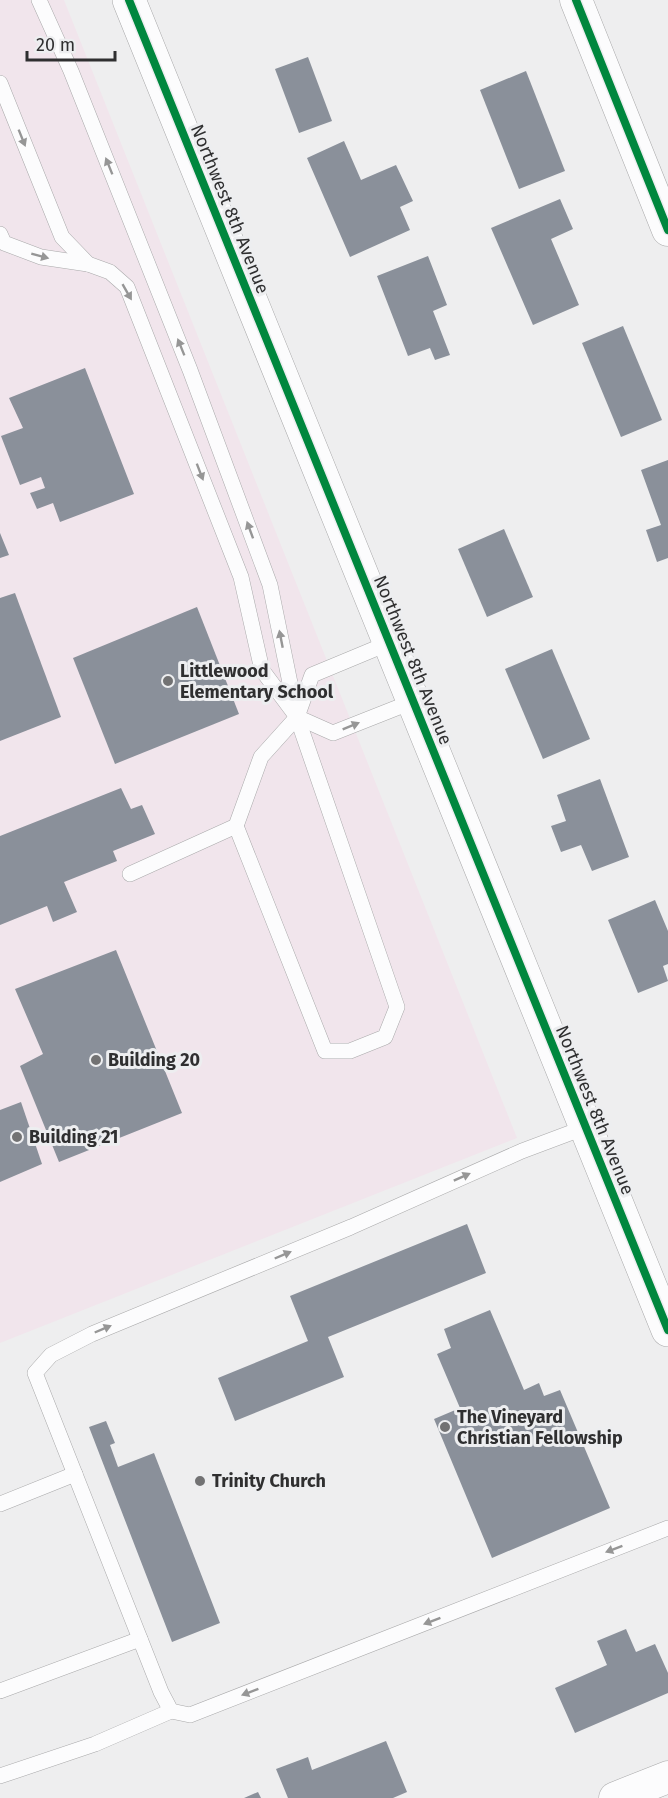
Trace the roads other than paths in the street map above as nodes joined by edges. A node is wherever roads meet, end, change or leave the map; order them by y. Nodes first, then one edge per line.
1 (39, 0) edge
2 (129, 0) edge
3 (576, 0) edge
4 (0, 83) edge
5 (668, 230) edge
6 (0, 234) edge
7 (88, 264) junction
8 (389, 643) junction
9 (414, 701) junction
10 (297, 717) junction
11 (236, 826) junction
12 (130, 874) dead end
13 (585, 1127) junction
14 (668, 1330) edge
15 (75, 1474) junction
16 (0, 1504) edge
17 (668, 1528) edge
18 (140, 1639) junction
19 (0, 1691) edge
20 (171, 1711) junction
21 (0, 1776) edge
22 (668, 1777) edge
23 (615, 1798) edge

10 -> 1 lane
2 - 8 street, Northwest 8th Avenue
3 - 5 street
4 -> 7 lane
6 -> 7 lane
7 -> 10 lane
8 - 9 street, Northwest 8th Avenue
8 - 10 lane
10 -> 9 lane
9 - 13 street, Northwest 8th Avenue
10 - 11 lane
10 - 11 lane
11 - 12 lane
13 - 14 street, Northwest 8th Avenue
15 -> 13 lane
15 - 16 lane
15 - 18 lane
17 -> 20 lane
18 - 19 lane
18 - 20 lane
20 - 21 lane
22 - 23 street

